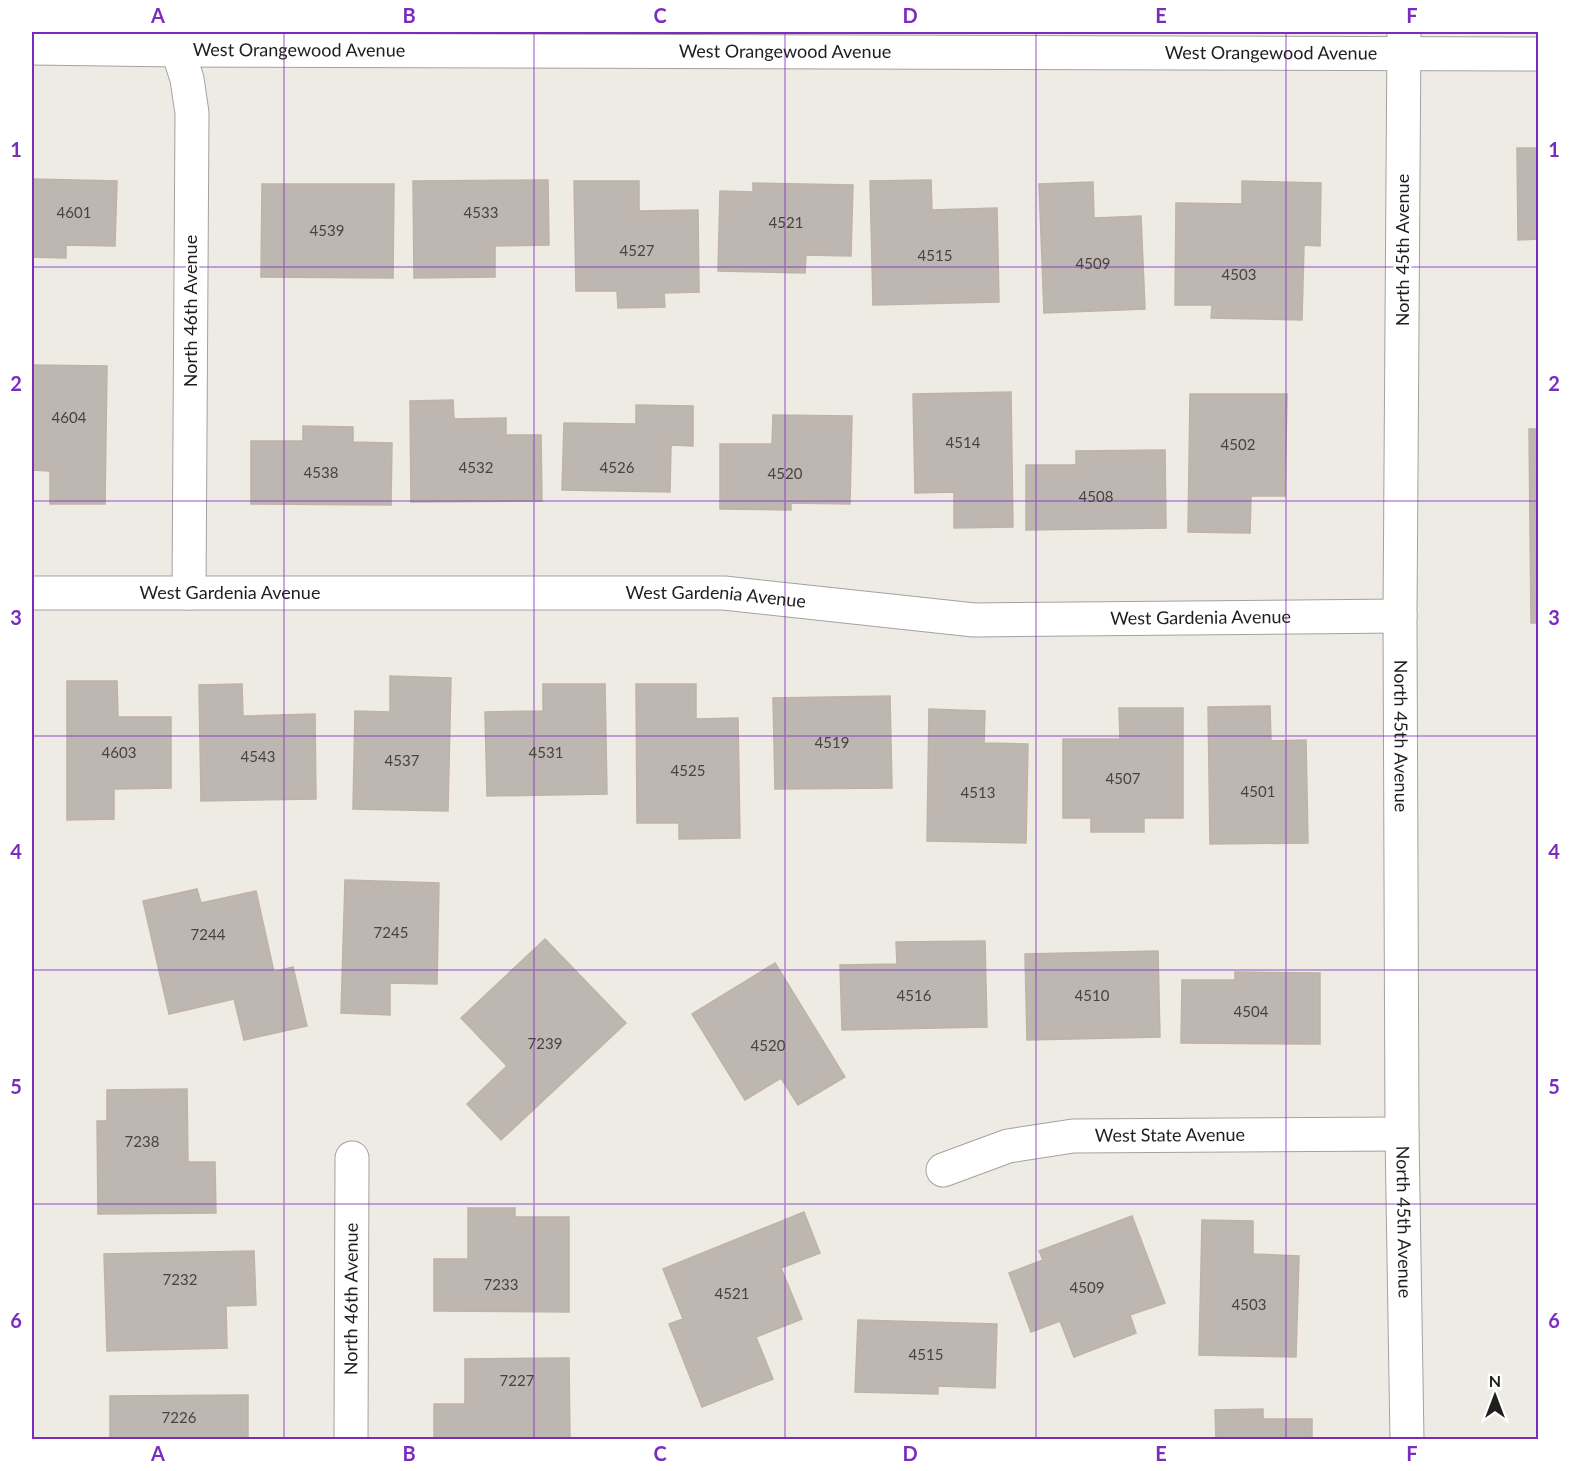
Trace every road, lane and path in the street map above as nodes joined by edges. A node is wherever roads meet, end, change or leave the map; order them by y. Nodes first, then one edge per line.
1 (175, 41) edge
2 (784, 41) edge
3 (1404, 43) edge
4 (32, 48) edge
5 (1539, 54) edge
6 (32, 593) edge
7 (189, 593) junction
8 (1400, 616) junction
9 (1402, 1134) junction
10 (352, 1158) dead end
11 (943, 1170) dead end
12 (351, 1440) edge
13 (1407, 1440) edge

1 - 2 street, West Orangewood Avenue
1 - 4 street, West Orangewood Avenue
1 - 7 street, North 46th Avenue
2 - 3 street, West Orangewood Avenue
3 - 5 street, West Orangewood Avenue
3 - 8 street, North 45th Avenue
6 - 7 street, West Gardenia Avenue
7 - 8 street, West Gardenia Avenue
8 - 9 street, North 45th Avenue
9 - 11 street, West State Avenue
9 - 13 street, North 45th Avenue
10 - 12 street, North 46th Avenue

